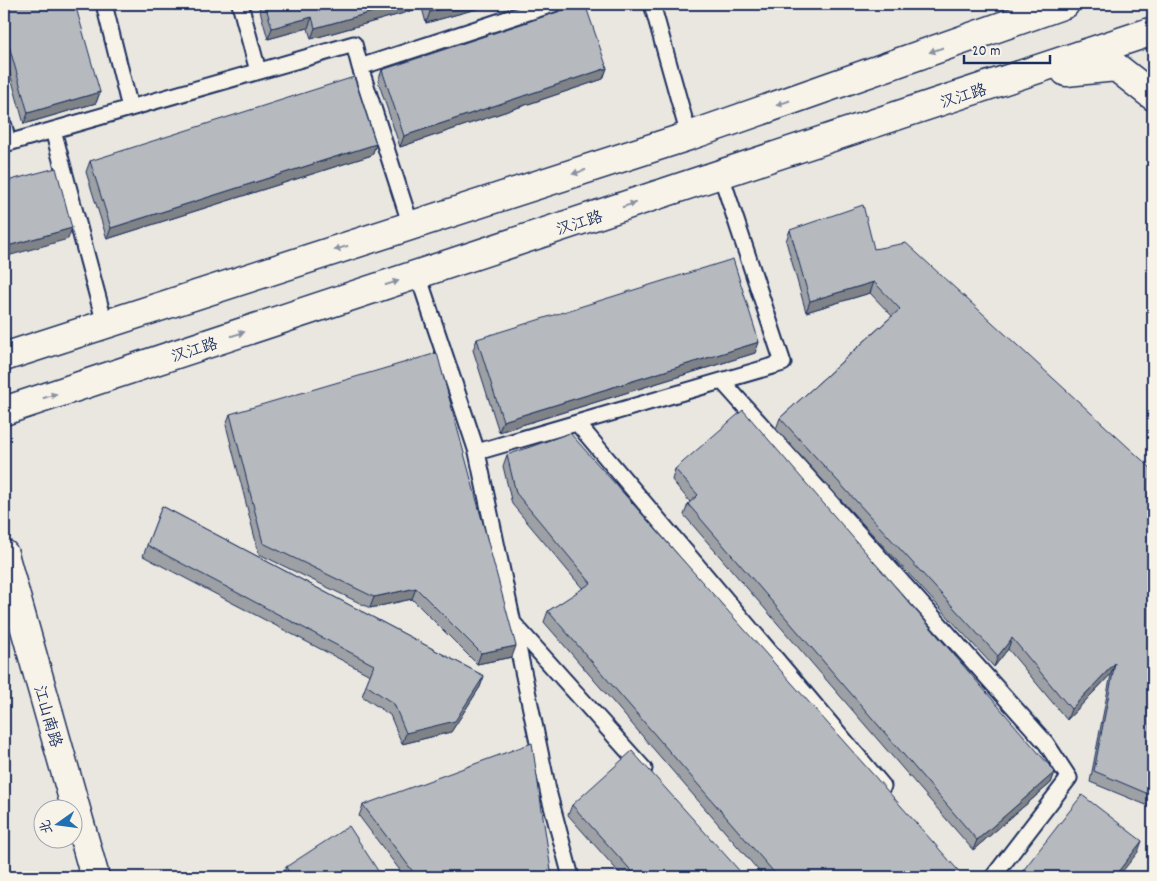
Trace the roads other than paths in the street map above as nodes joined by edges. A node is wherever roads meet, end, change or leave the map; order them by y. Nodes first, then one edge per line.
1 (104, 4) edge
2 (240, 4) edge
3 (553, 4) edge
4 (652, 4) edge
5 (1020, 4) edge
6 (1065, 4) edge
7 (1002, 27) junction
8 (1153, 30) edge
9 (360, 67) junction
10 (258, 71) junction
11 (1022, 76) junction
12 (1153, 96) edge
13 (130, 108) junction
14 (4, 126) edge
15 (53, 130) junction
16 (689, 136) junction
17 (721, 175) junction
18 (411, 226) junction
19 (418, 275) junction
20 (105, 324) junction
21 (4, 356) edge
22 (722, 381) junction
23 (4, 411) edge
24 (577, 423) junction
25 (477, 452) junction
26 (4, 554) edge
27 (513, 624) junction
28 (657, 783) edge
29 (889, 794) edge
30 (95, 877) edge
31 (571, 877) edge
32 (993, 877) edge

1 - 13 lane
2 - 10 lane
3 - 9 lane
4 - 16 lane
5 - 7 main road
6 - 7 main road
7 -> 16 main road
8 - 11 main road, 汉江路
9 - 10 lane
9 - 18 lane
10 - 13 lane
11 - 12 main road
11 - 17 main road, 汉江路
13 - 15 lane
14 - 15 lane
15 - 20 lane
16 -> 18 main road
19 -> 17 main road, 汉江路
17 - 22 lane
18 -> 20 main road
23 -> 19 main road, 汉江路
19 - 25 lane
20 - 21 main road
22 - 24 lane
22 - 32 lane
24 - 25 lane
24 - 29 lane
25 - 27 lane
26 - 30 main road, 江山南路
27 - 28 lane
27 - 31 lane

